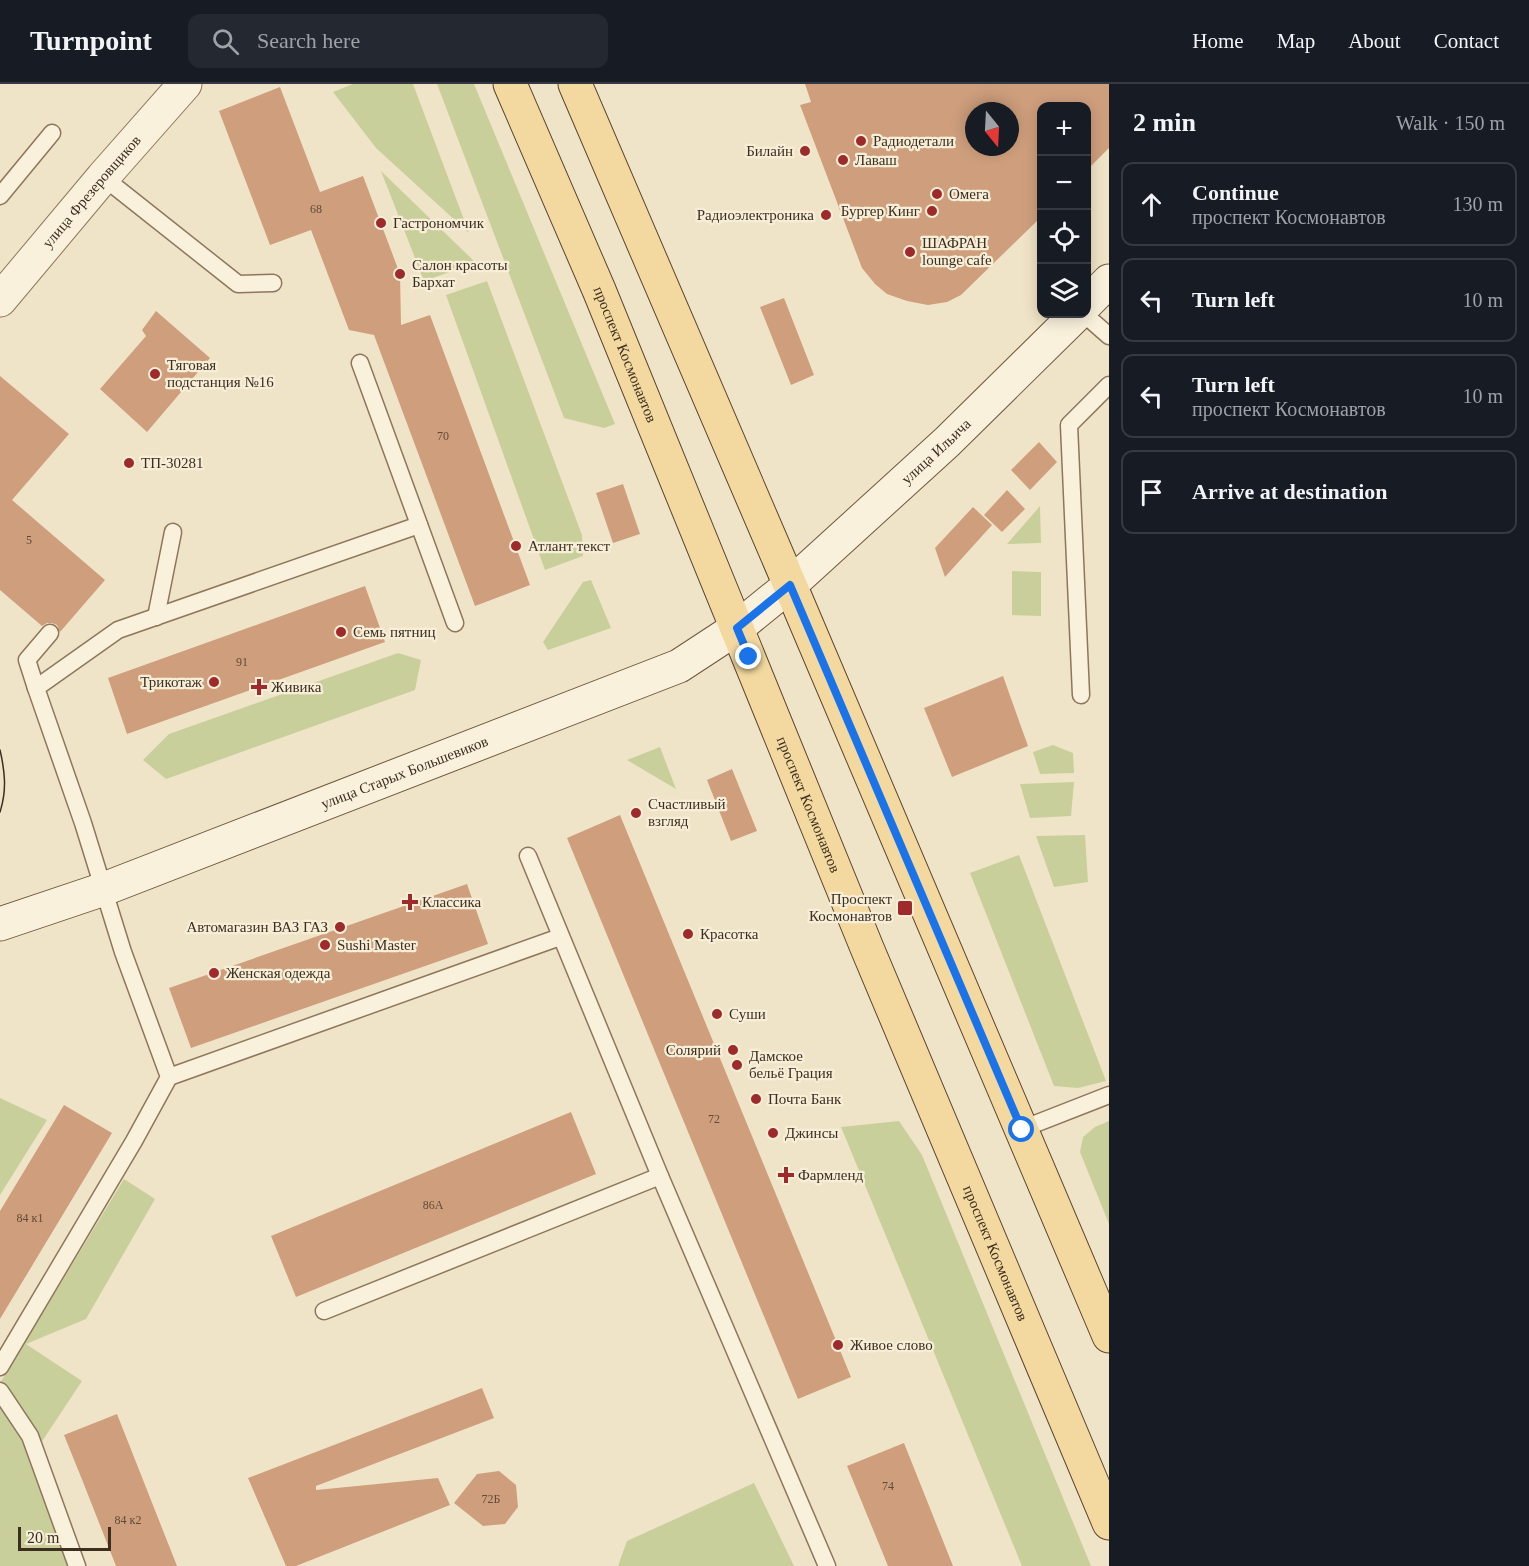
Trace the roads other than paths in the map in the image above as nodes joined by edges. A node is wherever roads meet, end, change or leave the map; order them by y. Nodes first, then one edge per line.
1 (185, 84) edge
2 (510, 84) edge
3 (575, 84) edge
4 (52, 133) dead end
5 (103, 177) junction
6 (0, 196) edge
7 (1109, 281) edge
8 (273, 283) dead end
9 (1091, 299) edge
10 (0, 300) edge
11 (1073, 318) edge
12 (1089, 318) edge
13 (1109, 336) edge
14 (360, 363) dead end
15 (1109, 385) edge
16 (419, 525) junction
17 (173, 532) dead end
18 (790, 585) junction
19 (156, 617) junction
20 (455, 623) dead end
21 (737, 628) junction
22 (50, 633) dead end
23 (36, 688) junction
24 (1081, 695) dead end
25 (528, 856) dead end
26 (104, 889) junction
27 (0, 924) edge
28 (560, 937) junction
29 (169, 1077) junction
30 (1109, 1095) edge
31 (1022, 1130) junction
32 (660, 1176) junction
33 (324, 1311) dead end
34 (1109, 1336) edge
35 (0, 1366) edge
36 (0, 1391) edge
37 (1109, 1523) edge
38 (77, 1566) edge
39 (827, 1566) edge

1 - 5 main road, улица Фрезеровщиков
2 - 21 main road, проспект Космонавтов
3 - 18 main road
4 - 6 lane
5 - 8 lane
5 - 10 main road, улица Фрезеровщиков
7 - 9 main road
11 - 18 main road, улица Ильича
12 - 13 lane
14 - 16 lane
15 - 24 lane
16 - 19 lane
16 - 20 lane
17 - 19 lane
18 - 21 main road, улица Старых Большевиков
18 - 31 main road
19 - 23 lane
21 - 26 main road, улица Старых Большевиков
21 - 37 main road, проспект Космонавтов
22 - 23 lane
23 - 26 lane
25 - 28 lane
26 - 27 main road, улица Старых Большевиков
26 - 29 lane
28 - 29 lane
28 - 32 lane
29 - 35 lane
30 - 31 lane
31 - 34 main road
32 - 33 lane
32 - 39 lane
36 - 38 lane

